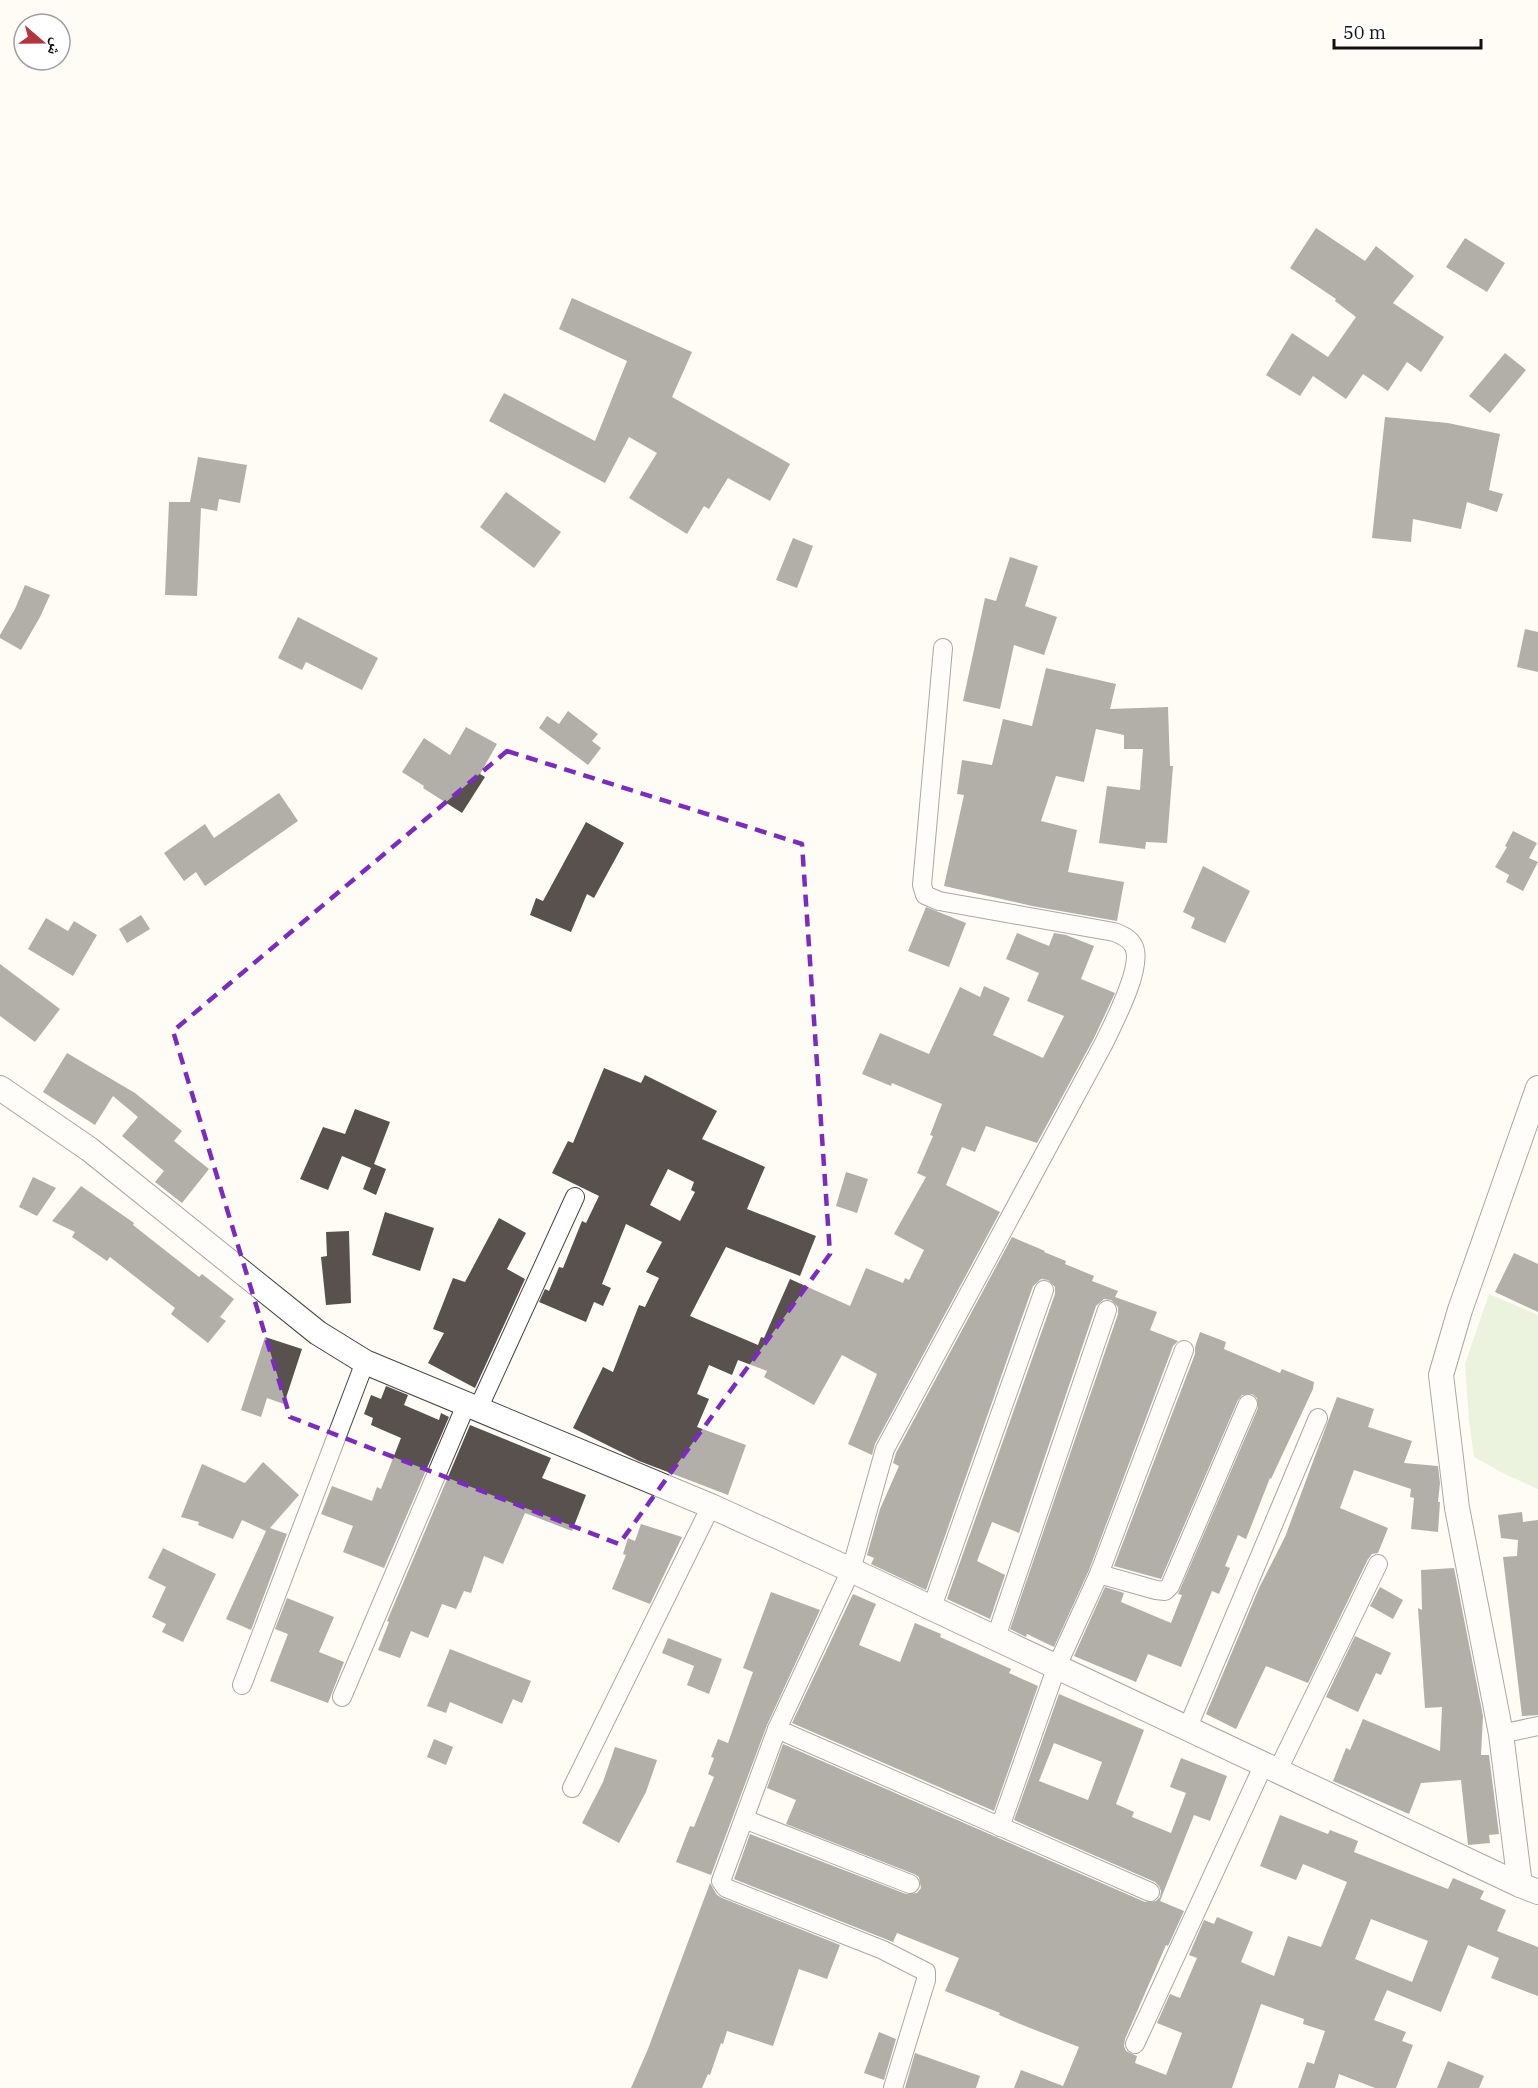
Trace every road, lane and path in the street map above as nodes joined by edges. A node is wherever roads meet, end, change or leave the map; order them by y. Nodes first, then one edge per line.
1 (943, 648) dead end
2 (0, 1088) edge
3 (1538, 1088) edge
4 (575, 1197) dead end
5 (1044, 1290) dead end
6 (1107, 1310) dead end
7 (1184, 1350) dead end
8 (365, 1362) junction
9 (1248, 1404) dead end
10 (472, 1407) junction
11 (1318, 1418) dead end
12 (711, 1506) junction
13 (1378, 1564) dead end
14 (851, 1570) junction
15 (1099, 1574) junction
16 (932, 1607) junction
17 (996, 1637) junction
18 (1057, 1666) junction
19 (242, 1685) dead end
20 (342, 1697) dead end
21 (1538, 1726) edge
22 (1188, 1727) junction
23 (777, 1729) junction
24 (1501, 1734) junction
25 (1271, 1767) junction
26 (572, 1788) dead end
27 (744, 1819) junction
28 (1000, 1827) junction
29 (909, 1884) dead end
30 (1529, 1888) edge
31 (1150, 1892) dead end
32 (1135, 2044) dead end
33 (893, 2088) edge

1 - 14 street
2 - 8 street
3 - 24 street
4 - 10 street
5 - 16 street
6 - 17 street
7 - 15 street
8 - 10 street
8 - 19 street
9 - 15 street
10 - 12 street
10 - 20 street
11 - 22 street
12 - 14 street
12 - 26 street
13 - 25 street
14 - 16 street
14 - 23 street
15 - 18 street
16 - 17 street
17 - 18 street
18 - 22 street
18 - 28 street
21 - 24 street
22 - 25 street
23 - 27 street
23 - 28 street
24 - 30 street
25 - 30 street
25 - 32 street
27 - 29 street
27 - 33 street
28 - 31 street

